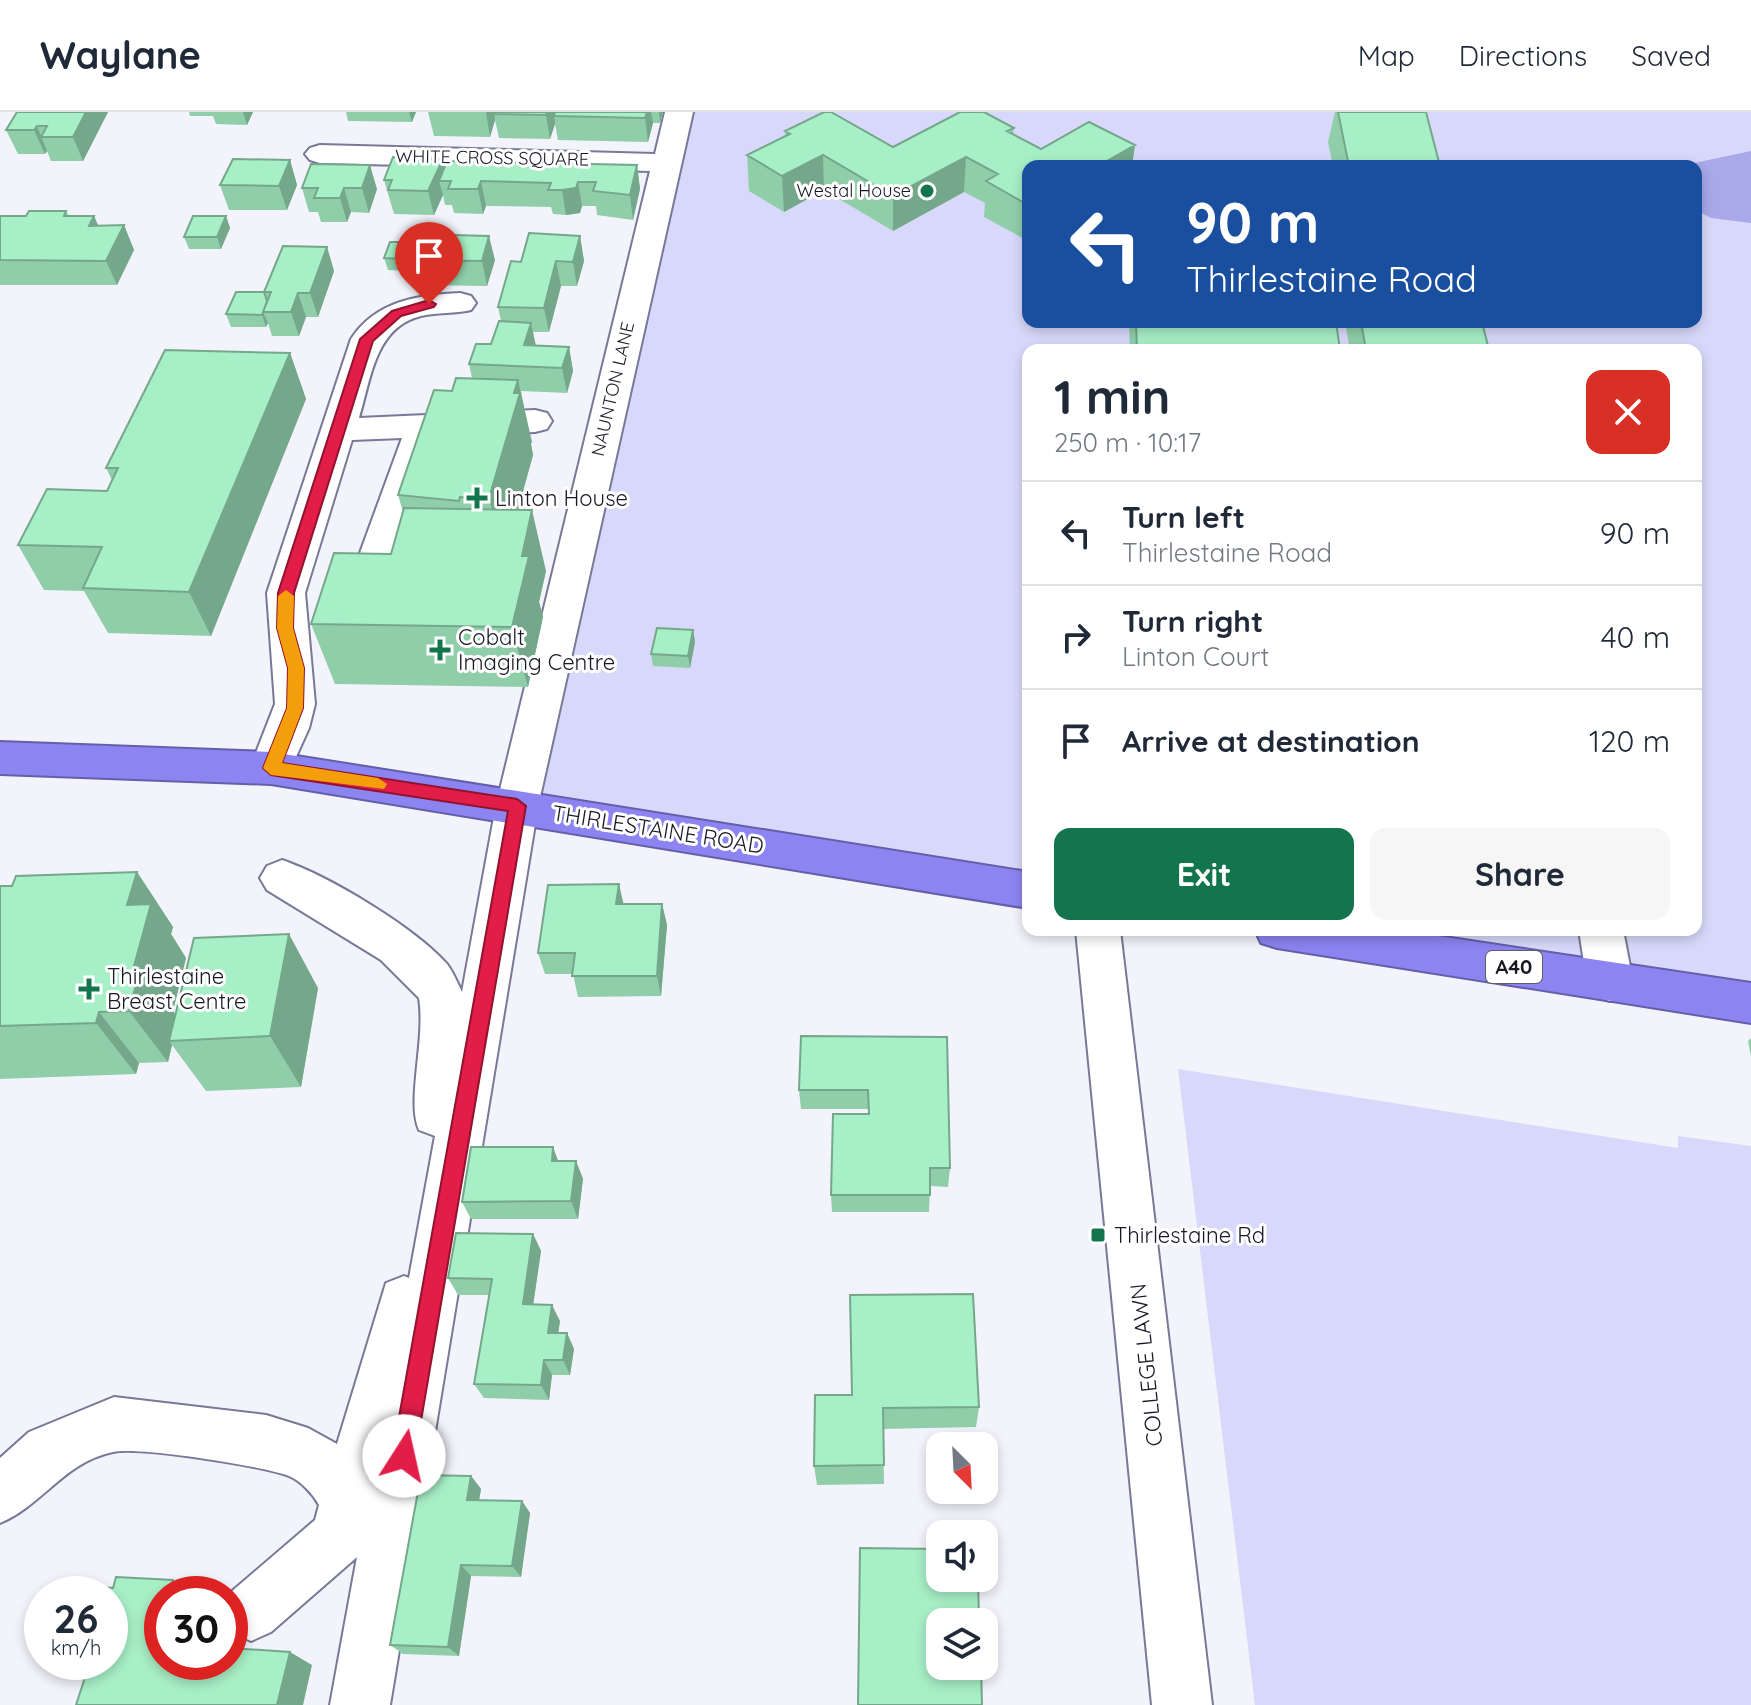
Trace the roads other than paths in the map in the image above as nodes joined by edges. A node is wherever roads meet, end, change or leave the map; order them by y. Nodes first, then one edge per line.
1 (679, 112) edge
2 (320, 154) dead end
3 (665, 163) junction
4 (460, 303) dead end
5 (535, 421) dead end
6 (424, 424) junction
7 (338, 430) junction
8 (368, 583) edge
9 (0, 758) edge
10 (271, 768) junction
11 (517, 806) junction
12 (282, 878) dead end
13 (1022, 889) edge
14 (1099, 936) edge
15 (1315, 936) edge
16 (1602, 936) edge
17 (1610, 982) junction
18 (1751, 1003) edge
19 (0, 1495) edge
20 (348, 1503) junction
21 (251, 1612) dead end
22 (360, 1705) edge
23 (1182, 1705) edge

1 - 3 street, NAUNTON LANE
2 - 3 street, WHITE CROSS SQUARE
3 - 11 street, NAUNTON LANE
4 - 7 street
5 - 6 street
6 - 7 street
6 - 8 street
7 - 10 street
9 - 10 highway, THIRLESTAINE ROAD
10 - 11 highway, THIRLESTAINE ROAD
11 - 13 highway, THIRLESTAINE ROAD
11 - 22 street, NAUNTON LANE
12 - 20 street
14 - 23 street, COLLEGE LAWN
15 - 17 highway, A40
16 - 17 street
17 - 18 highway, A40
19 - 20 street
20 - 21 street

